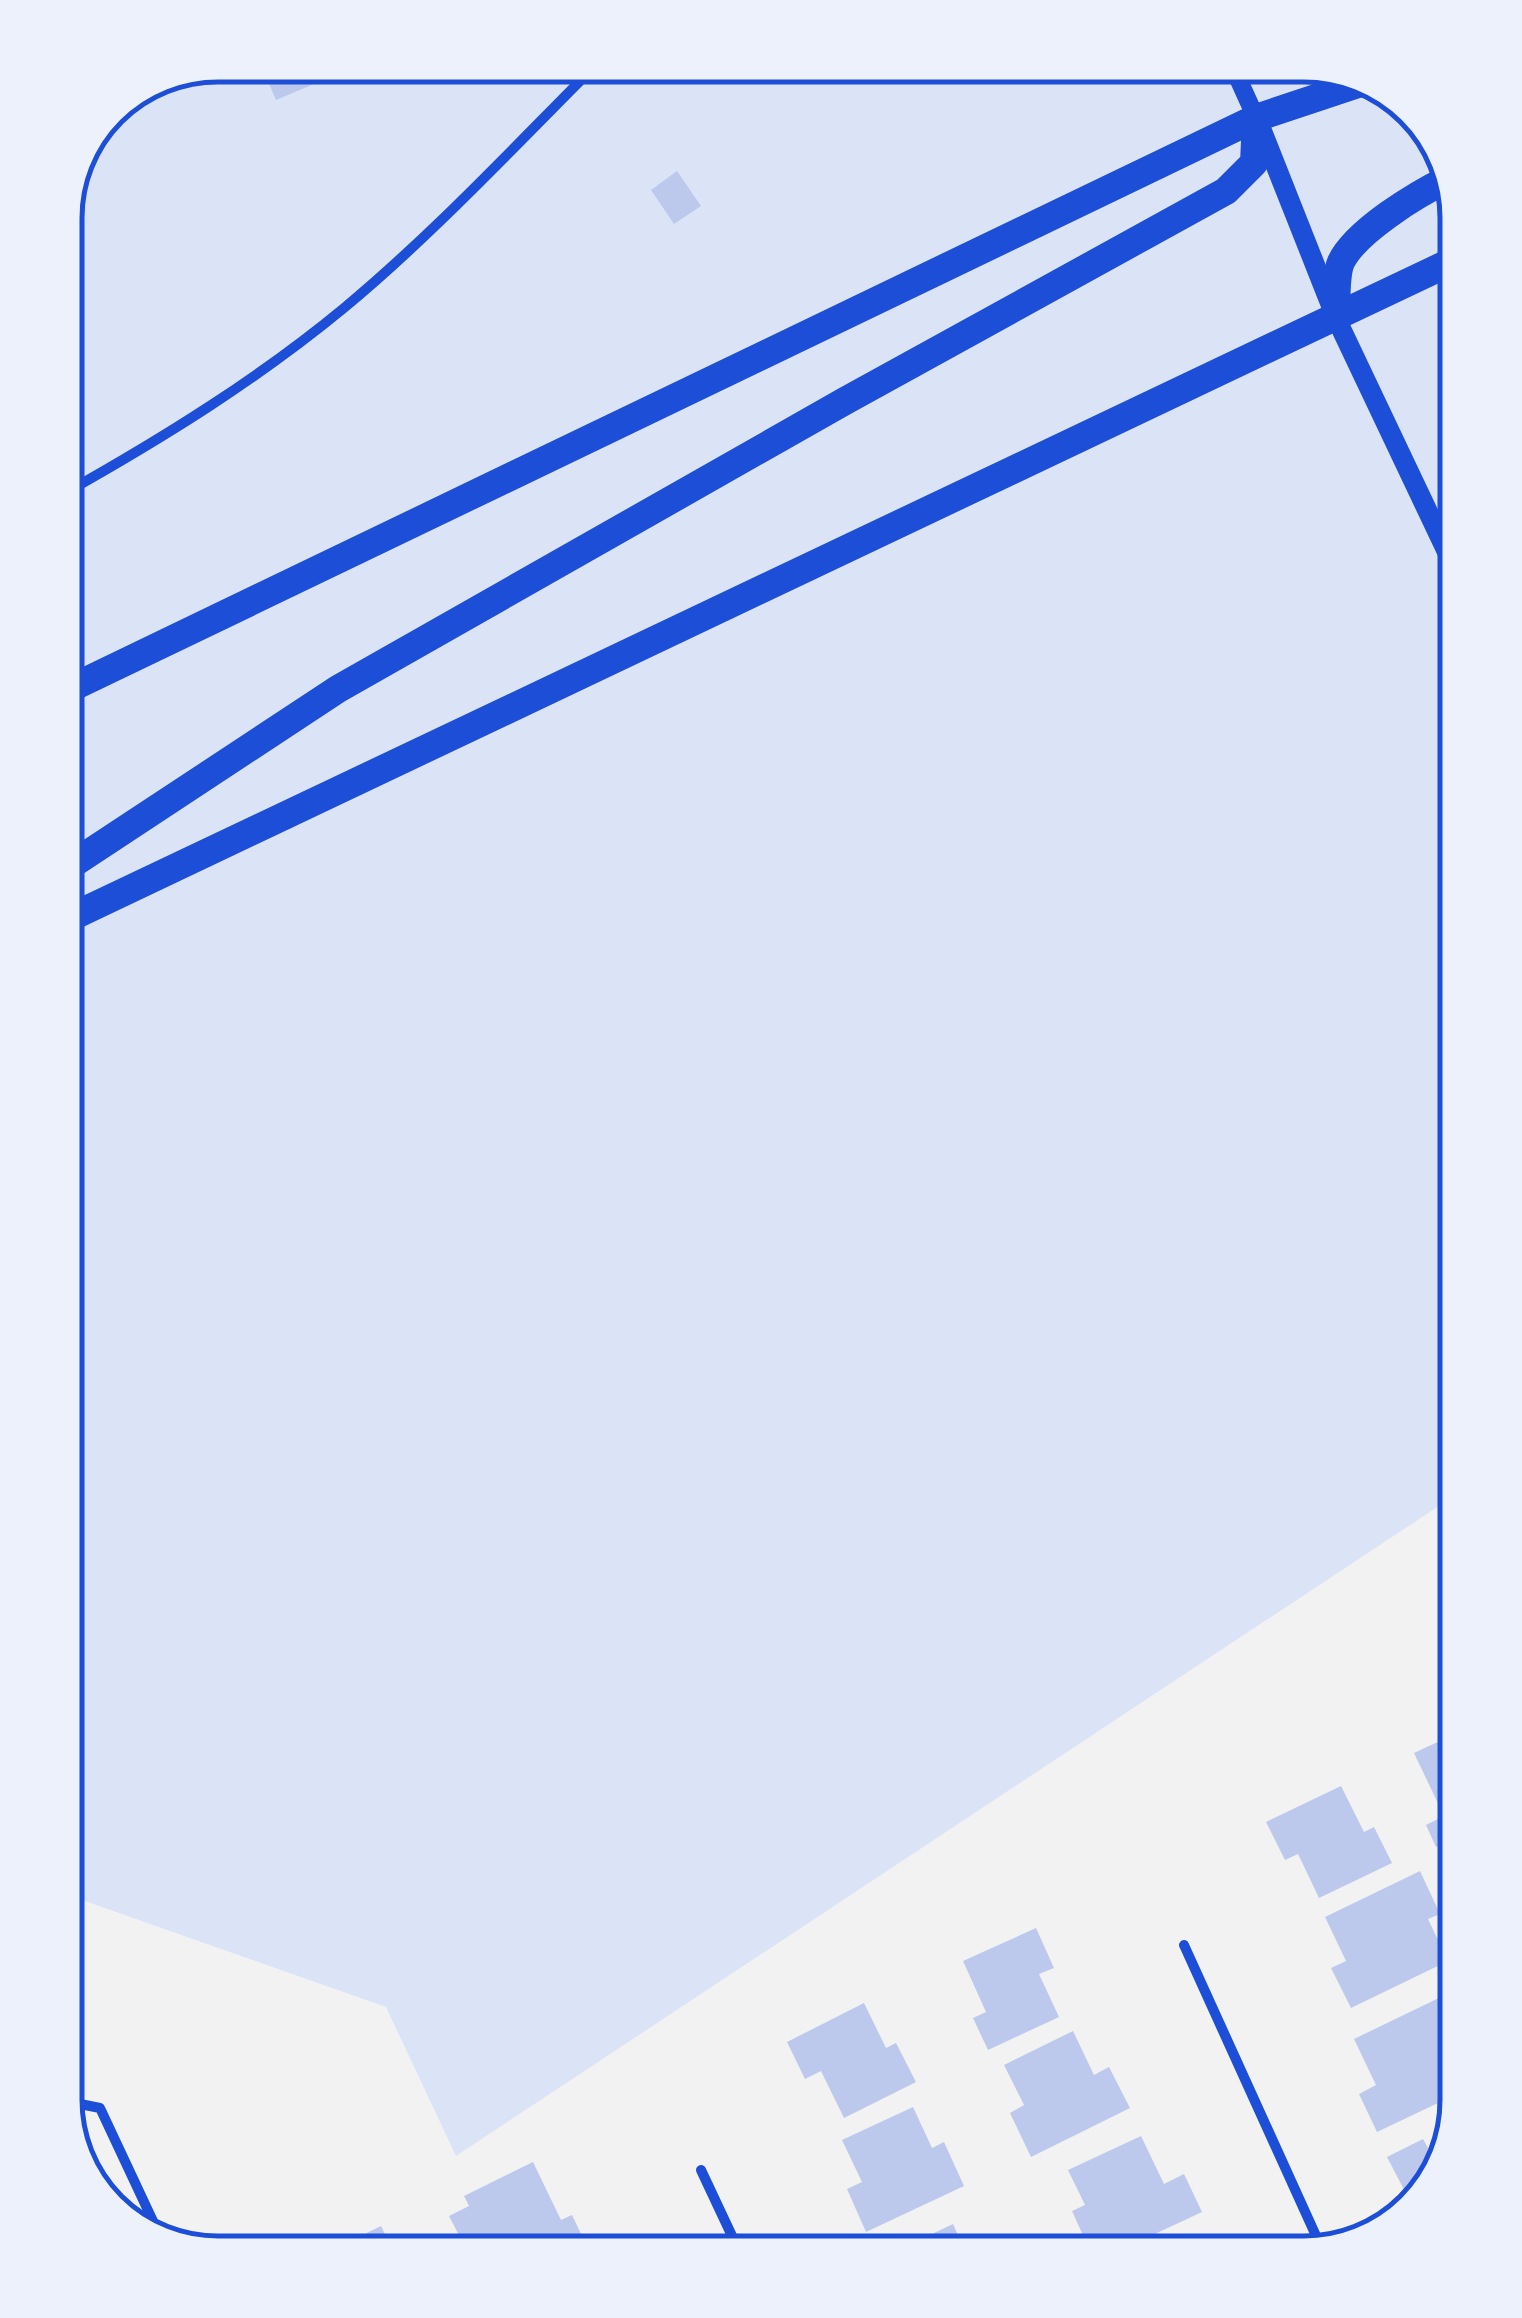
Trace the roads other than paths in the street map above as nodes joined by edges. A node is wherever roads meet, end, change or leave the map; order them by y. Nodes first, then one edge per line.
1 (579, 82) edge
2 (1240, 83) edge
3 (1343, 89) edge
4 (1256, 118) junction
5 (1436, 186) edge
6 (1440, 267) edge
7 (1336, 318) junction
8 (83, 482) edge
9 (1440, 537) edge
10 (83, 682) edge
11 (83, 857) edge
12 (83, 912) edge
13 (1184, 1945) dead end
14 (82, 2104) edge
15 (702, 2170) dead end
16 (152, 2218) edge
17 (732, 2235) edge
18 (1316, 2235) edge

1 - 8 street
2 - 4 street
3 - 4 highway
4 - 7 main road
4 - 10 highway
4 - 11 highway
5 - 7 highway
6 - 7 highway
7 - 9 main road
7 - 12 highway
13 - 18 street
14 - 16 street
15 - 17 street

